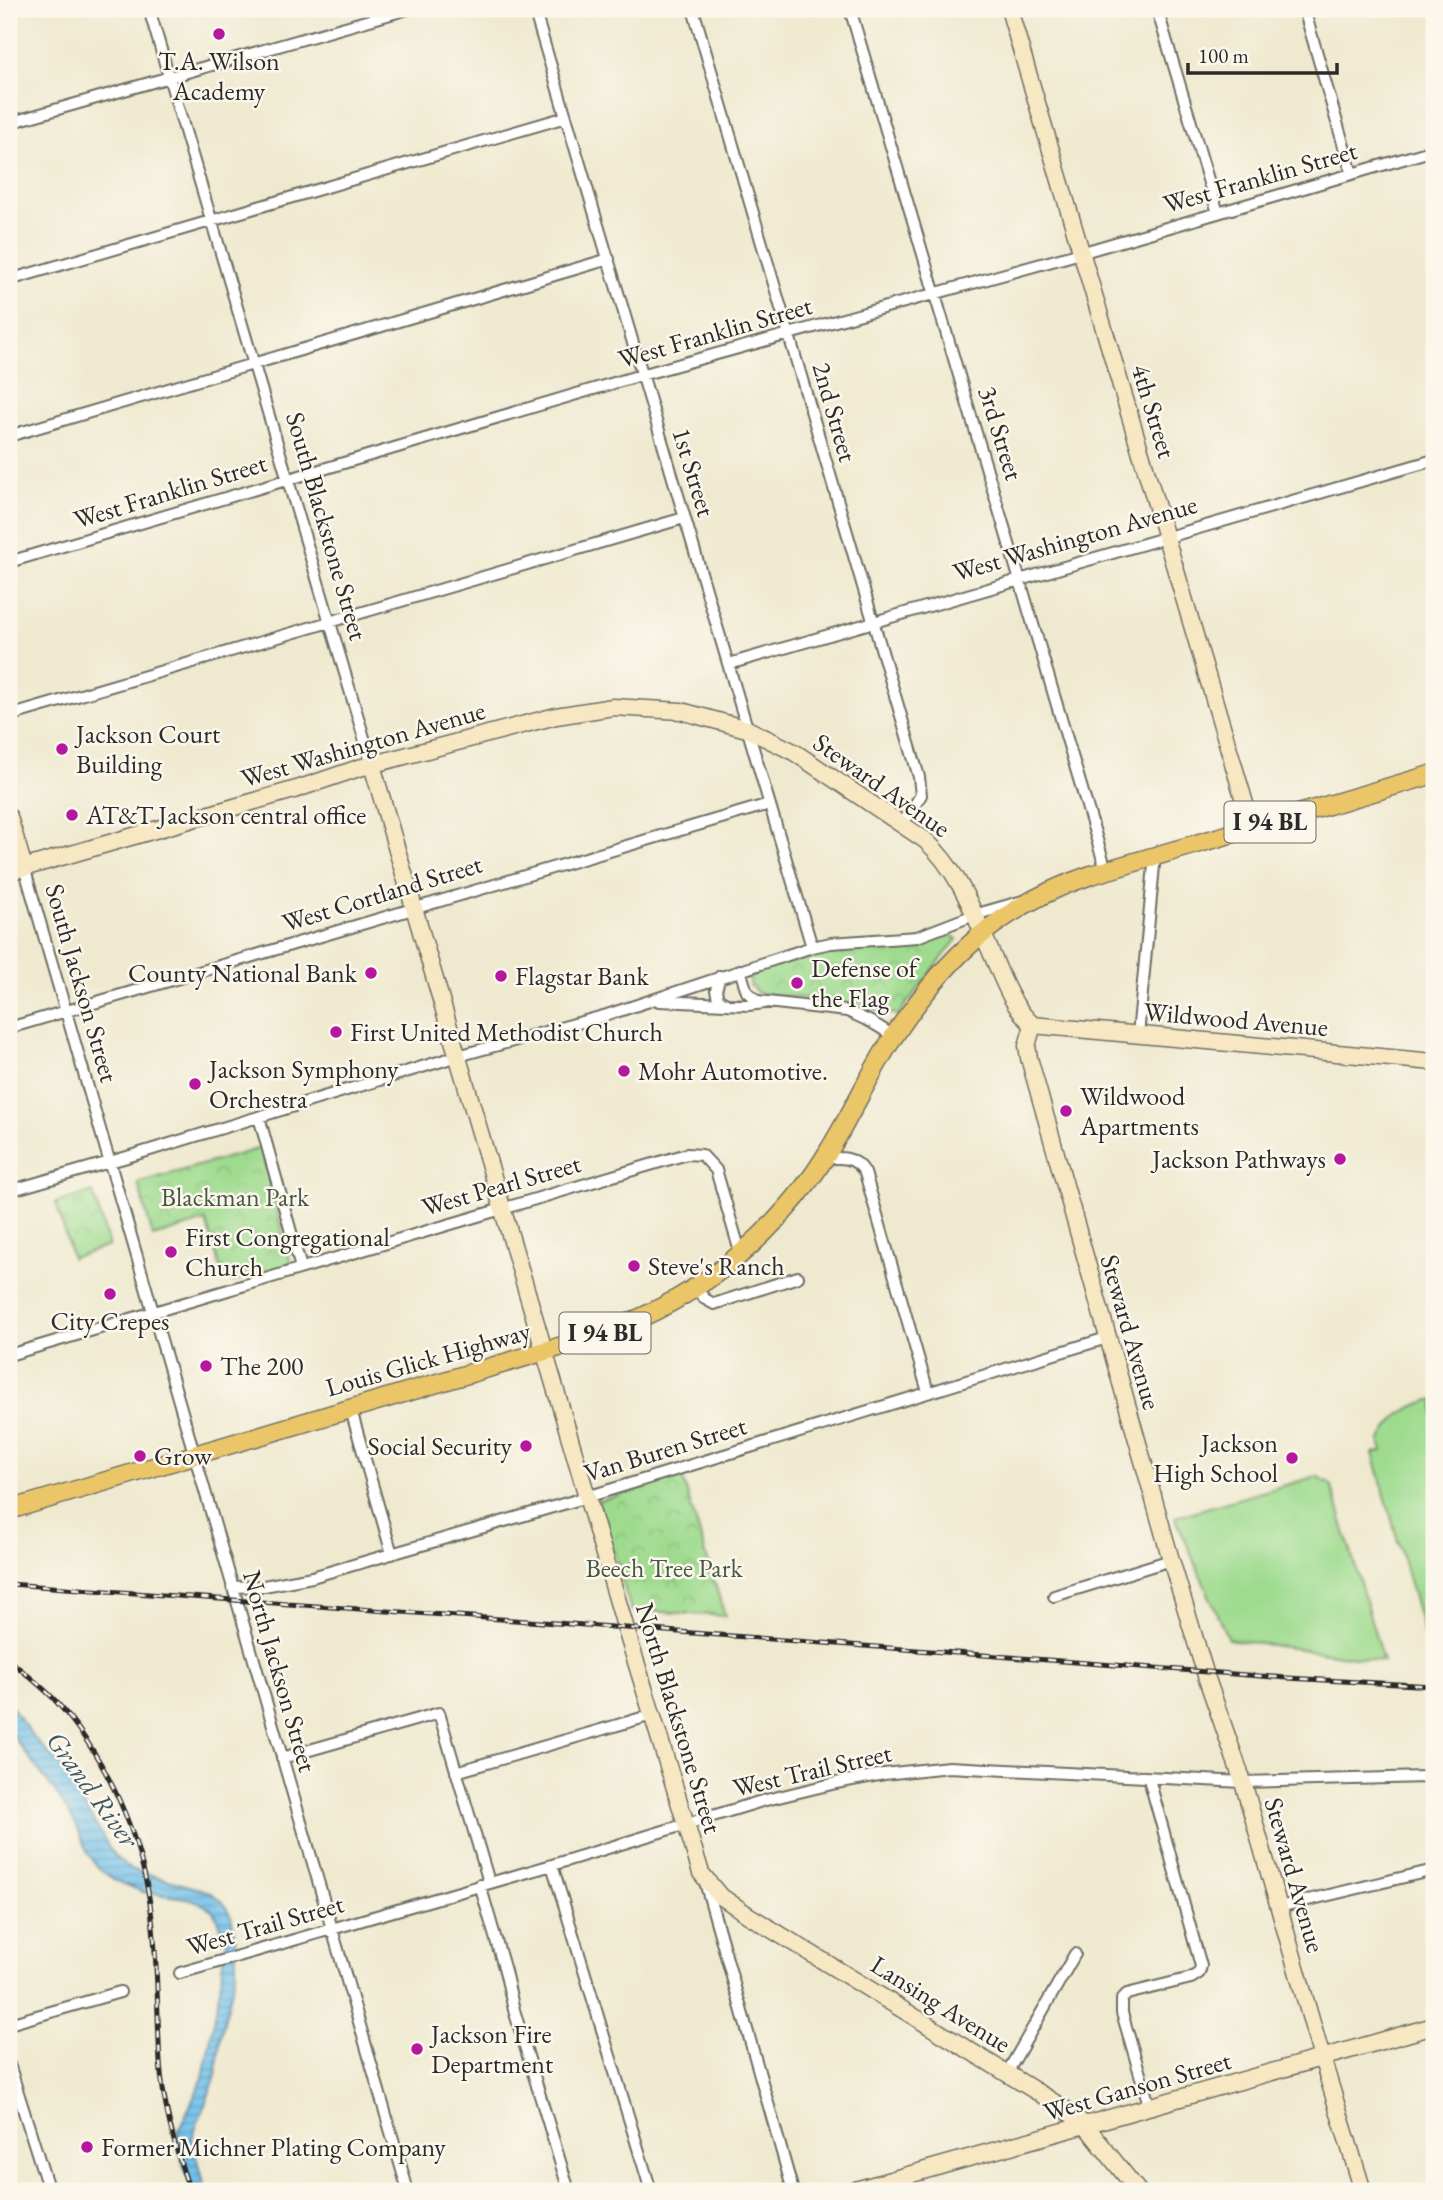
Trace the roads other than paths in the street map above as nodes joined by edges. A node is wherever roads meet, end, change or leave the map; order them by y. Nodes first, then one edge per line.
1 (149, 9) edge
2 (408, 9) edge
3 (534, 9) edge
4 (693, 9) edge
5 (850, 9) edge
6 (1009, 9) edge
7 (1157, 9) edge
8 (1304, 9) edge
9 (169, 77) junction
10 (566, 117) junction
11 (9, 123) edge
12 (1434, 150) edge
13 (1352, 174) junction
14 (1218, 212) junction
15 (213, 221) junction
16 (1082, 252) junction
17 (608, 258) junction
18 (9, 280) edge
19 (936, 293) junction
20 (789, 335) junction
21 (255, 363) junction
22 (641, 375) junction
23 (9, 436) edge
24 (1434, 460) edge
25 (288, 479) junction
26 (684, 518) junction
27 (1167, 538) junction
28 (9, 562) edge
29 (1021, 579) junction
30 (330, 622) junction
31 (874, 622) junction
32 (729, 664) junction
33 (654, 708) joint
34 (9, 716) edge
35 (747, 729) junction
36 (372, 765) junction
37 (1434, 774) edge
38 (769, 804) junction
39 (9, 817) edge
40 (902, 825) junction
41 (1252, 827) junction
42 (1155, 855) junction
43 (16, 870) edge
44 (1099, 872) junction
45 (1035, 898) junction
46 (414, 907) junction
47 (974, 915) junction
48 (982, 933) junction
49 (812, 947) junction
50 (740, 970) junction
51 (720, 976) junction
52 (649, 1001) junction
53 (766, 1003) junction
54 (728, 1004) junction
55 (65, 1011) junction
56 (1033, 1025) junction
57 (9, 1028) edge
58 (1138, 1035) junction
59 (894, 1036) junction
60 (458, 1056) junction
61 (1434, 1062) edge
62 (259, 1117) junction
63 (823, 1159) junction
64 (109, 1163) junction
65 (9, 1191) edge
66 (503, 1209) junction
67 (741, 1255) junction
68 (301, 1268) junction
69 (798, 1277) dead end
70 (696, 1289) junction
71 (153, 1312) junction
72 (1107, 1338) junction
73 (545, 1352) junction
74 (9, 1355) edge
75 (928, 1392) junction
76 (351, 1410) junction
77 (195, 1455) junction
78 (588, 1495) junction
79 (9, 1510) edge
80 (392, 1554) junction
81 (1171, 1560) junction
82 (232, 1587) junction
83 (1054, 1595) dead end
84 (652, 1715) junction
85 (282, 1758) junction
86 (457, 1772) junction
87 (1149, 1779) junction
88 (1434, 1779) edge
89 (1243, 1782) junction
90 (685, 1825) junction
91 (552, 1865) junction
92 (1434, 1870) edge
93 (703, 1875) junction
94 (484, 1884) junction
95 (1279, 1907) junction
96 (331, 1929) junction
97 (1075, 1954) dead end
98 (180, 1973) dead end
99 (120, 1992) dead end
100 (9, 2024) edge
101 (1434, 2026) edge
102 (1322, 2059) junction
103 (9, 2063) edge
104 (1007, 2073) junction
105 (1150, 2108) junction
106 (1086, 2126) junction
107 (49, 2191) edge
108 (408, 2191) edge
109 (569, 2191) edge
110 (651, 2191) edge
111 (793, 2191) edge
112 (852, 2191) edge
113 (1139, 2191) edge
114 (1363, 2191) edge

1 - 9 street, South Blackstone Street
2 - 9 street
3 - 10 street, 1st Street
4 - 20 street, 2nd Street
5 - 19 street, 3rd Street
6 - 16 main road, 4th Street
7 - 14 street
8 - 13 street
9 - 11 street
9 - 15 street, South Blackstone Street
10 - 15 street
10 - 17 street, 1st Street
12 - 13 street, West Franklin Street
13 - 14 street, West Franklin Street
14 - 16 street, West Franklin Street
15 - 18 street
15 - 21 street, South Blackstone Street
16 - 19 street, West Franklin Street
16 - 27 main road, 4th Street
17 - 21 street
17 - 22 street, 1st Street
19 - 20 street, West Franklin Street
19 - 29 street, 3rd Street
20 - 22 street, West Franklin Street
20 - 31 street, 2nd Street
21 - 23 street
21 - 25 street, South Blackstone Street
22 - 25 street, West Franklin Street
22 - 26 street, 1st Street
24 - 27 street, West Washington Avenue
25 - 28 street, West Franklin Street
25 - 30 street, South Blackstone Street
26 - 30 street
26 - 32 street, 1st Street
27 - 29 street, West Washington Avenue
27 - 41 main road, 4th Street
29 - 31 street, West Washington Avenue
29 - 44 street, 3rd Street
30 - 34 street
30 - 36 street, South Blackstone Street
31 - 32 street, West Washington Avenue
31 - 40 street, 2nd Street
32 - 35 street, 1st Street
33 - 35 main road, Steward Avenue
33 - 36 main road, West Washington Avenue
35 - 38 street, 1st Street
35 - 40 main road, Steward Avenue
36 - 43 main road, West Washington Avenue
36 - 46 main road, South Blackstone Street
37 - 41 main road, I 94 BL
38 - 46 street, West Cortland Street
38 - 49 street, 1st Street
39 - 43 main road, South Jackson Street
40 - 47 main road, Steward Avenue
41 - 42 main road, I 94 BL
42 - 44 main road, I 94 BL
42 - 58 street
43 - 55 street, South Jackson Street
44 - 45 main road, Louis Glick Highway / I 94 BL
45 - 47 street
45 - 48 main road, Louis Glick Highway / I 94 BL
46 - 55 street, West Cortland Street
46 - 60 main road, South Blackstone Street
47 - 48 main road, Steward Avenue
47 - 49 street
48 - 56 main road, Steward Avenue
48 - 59 main road, Louis Glick Highway / I 94 BL
49 - 50 street
50 - 51 street
50 - 53 street
51 - 52 street
51 - 54 street
52 - 54 street
52 - 60 street
53 - 54 street
53 - 59 street
55 - 57 street, West Cortland Street
55 - 64 street, South Jackson Street
56 - 58 main road, Wildwood Avenue
56 - 72 main road, Steward Avenue
58 - 61 main road, Wildwood Avenue
59 - 63 main road, Louis Glick Highway / I 94 BL
60 - 62 street
60 - 66 main road, North Blackstone Street
62 - 64 street
62 - 68 street
63 - 67 main road, Louis Glick Highway / I 94 BL
63 - 75 street
64 - 65 street
64 - 71 street, North Jackson Street
66 - 67 street, West Pearl Street
66 - 68 street, West Pearl Street
66 - 73 main road, North Blackstone Street
67 - 70 main road, Louis Glick Highway / I 94 BL
68 - 71 street, West Pearl Street
69 - 70 street
70 - 73 main road, Louis Glick Highway / I 94 BL
71 - 74 street, West Pearl Street
71 - 77 street, North Jackson Street
72 - 75 street, Van Buren Street
72 - 81 main road, Steward Avenue
73 - 76 main road, Louis Glick Highway / I 94 BL
73 - 78 main road, North Blackstone Street
75 - 78 street, Van Buren Street
76 - 77 main road, Louis Glick Highway / I 94 BL
76 - 80 street
77 - 79 main road, Louis Glick Highway / I 94 BL
77 - 82 street, North Jackson Street
78 - 80 street, Van Buren Street
78 - 84 main road, North Blackstone Street
80 - 82 street, Van Buren Street
81 - 83 street
81 - 89 main road, Steward Avenue
82 - 85 street, North Jackson Street
84 - 86 street
84 - 90 main road, North Blackstone Street
85 - 86 street
85 - 96 street, North Jackson Street
86 - 94 street
87 - 89 street, West Trail Street
87 - 90 street, West Trail Street
87 - 105 street
88 - 89 street, West Trail Street
89 - 95 main road, Steward Avenue
90 - 91 street, West Trail Street
90 - 93 main road, North Blackstone Street
91 - 94 street, West Trail Street
91 - 110 street
92 - 95 street
93 - 104 main road, Lansing Avenue
93 - 111 street, North Blackstone Street
94 - 96 street, West Trail Street
94 - 109 street
95 - 102 main road, Steward Avenue
96 - 98 street, West Trail Street
96 - 108 street, North Jackson Street
97 - 104 street
99 - 100 street
101 - 102 main road, West Ganson Street
102 - 105 main road, West Ganson Street
102 - 114 main road, Steward Avenue
103 - 107 street
104 - 106 main road, Lansing Avenue
105 - 106 main road, West Ganson Street
106 - 112 main road, West Ganson Street
106 - 113 main road, Lansing Avenue

